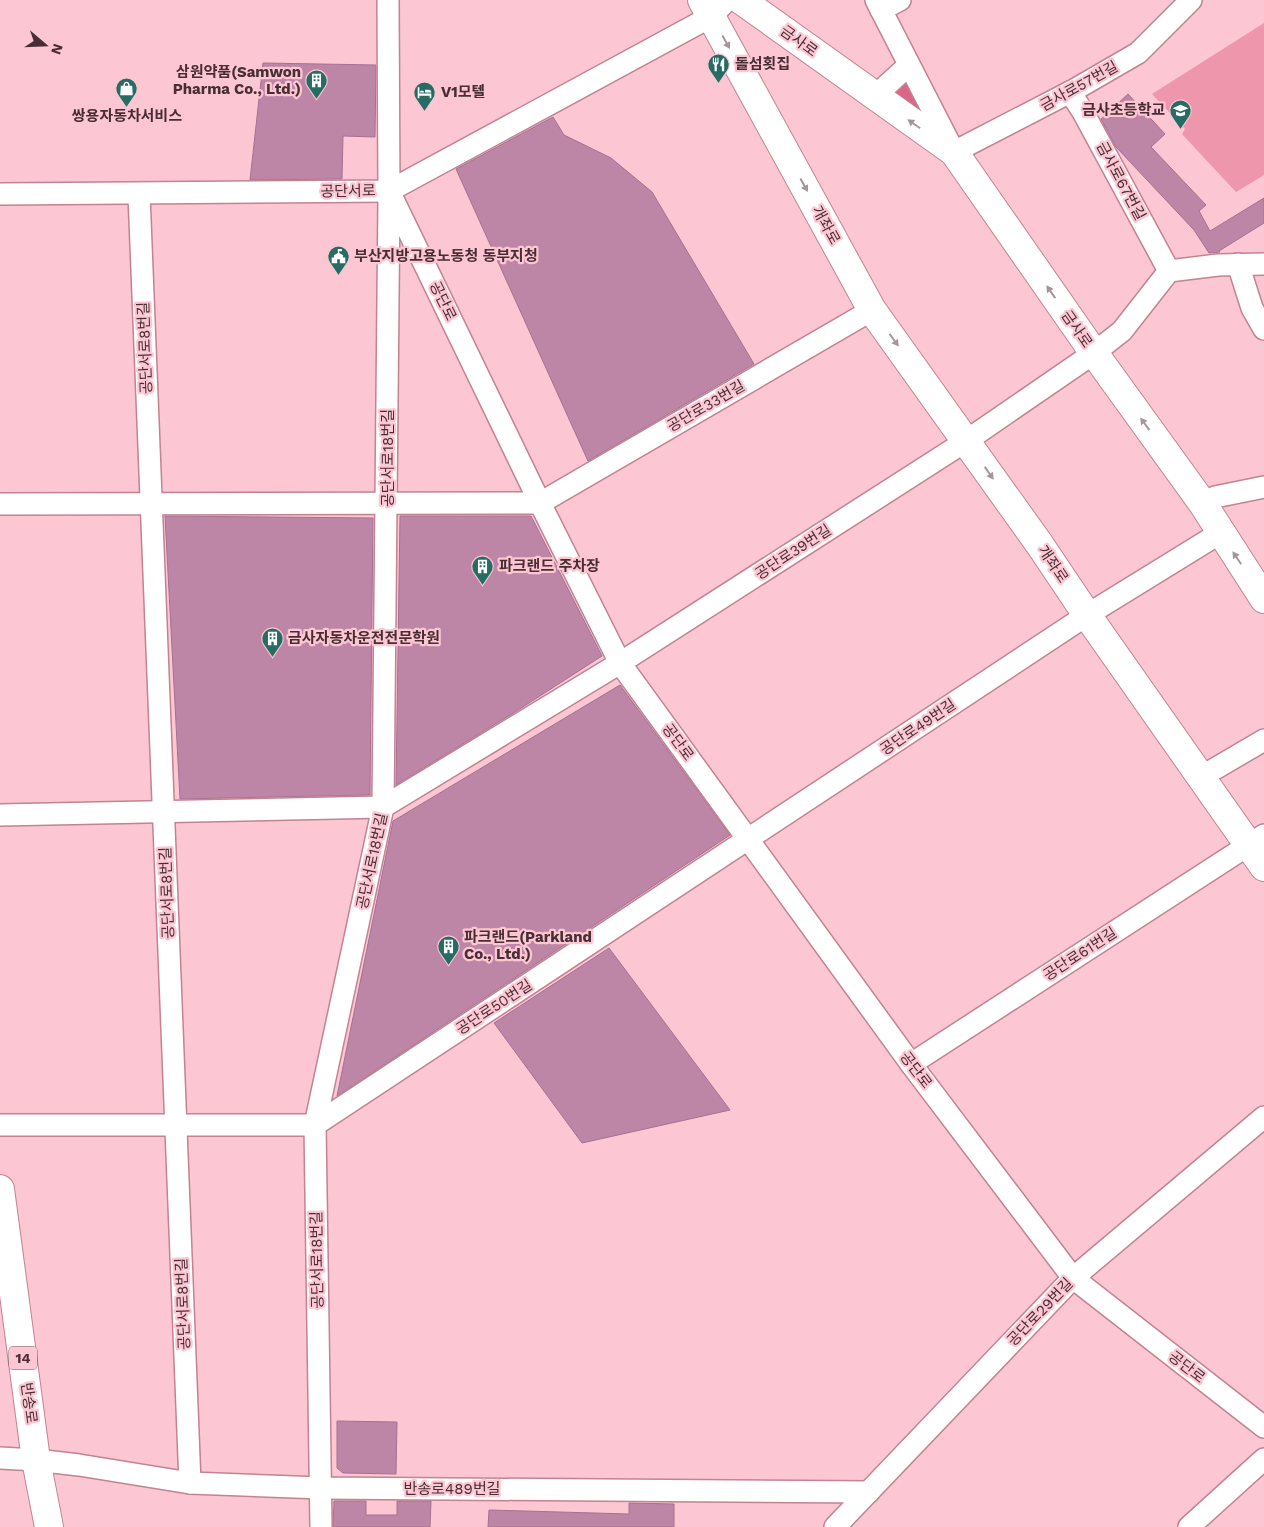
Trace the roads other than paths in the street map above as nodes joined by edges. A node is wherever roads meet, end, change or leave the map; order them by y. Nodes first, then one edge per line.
1 (388, 0) edge
2 (741, 0) edge
3 (900, 0) edge
4 (1191, 0) edge
5 (714, 5) edge
6 (879, 5) edge
7 (909, 65) junction
8 (1070, 92) junction
9 (875, 96) junction
10 (954, 152) junction
11 (389, 191) junction
12 (0, 194) edge
13 (139, 194) junction
14 (1238, 264) junction
15 (1264, 264) edge
16 (1169, 271) junction
17 (872, 310) junction
18 (1264, 329) edge
19 (1094, 353) junction
20 (966, 441) junction
21 (1264, 487) edge
22 (151, 503) junction
23 (388, 503) junction
24 (540, 503) junction
25 (0, 504) edge
26 (1203, 504) junction
27 (1220, 533) junction
28 (1264, 599) edge
29 (1087, 615) junction
30 (620, 663) junction
31 (1264, 740) edge
32 (1201, 777) junction
33 (383, 807) junction
34 (164, 812) junction
35 (0, 814) edge
36 (749, 839) junction
37 (1259, 849) edge
38 (911, 1064) junction
39 (1264, 1117) edge
40 (0, 1125) edge
41 (176, 1125) junction
42 (315, 1125) junction
43 (0, 1189) edge
44 (1073, 1278) junction
45 (1264, 1427) edge
46 (0, 1458) edge
47 (1264, 1459) edge
48 (36, 1460) junction
49 (190, 1483) junction
50 (321, 1488) junction
51 (870, 1492) junction
52 (49, 1527) edge
53 (321, 1527) edge
54 (835, 1527) edge
55 (1189, 1527) edge

1 - 11 street, 공단로
2 - 9 main road, 금사로
3 - 6 street
4 - 8 street, 금사로57번길
5 - 11 street, 공단서로
5 -> 17 main road, 개좌로
6 - 7 street, 금사로
7 - 9 street
7 - 10 street, 금사로
8 - 10 street, 금사로57번길
8 - 16 street, 금사로67번길
10 -> 9 main road, 금사로
19 -> 10 main road, 금사로
11 - 13 street, 공단서로
11 - 23 street, 공단서로18번길
11 - 24 street, 공단로
12 - 13 street, 공단서로
13 - 22 street, 공단서로8번길
14 - 15 street
14 - 16 street
14 - 18 street
16 - 19 street
17 -> 20 main road, 개좌로
17 - 24 street, 공단로33번길
19 - 20 street
26 -> 19 main road, 금사로
20 -> 29 main road, 개좌로
20 - 30 street, 공단로39번길
21 - 26 street
22 - 23 street
22 - 25 street
22 - 34 street, 공단서로8번길
23 - 24 street
23 - 33 street, 공단서로18번길
24 - 30 street, 공단로
26 - 27 main road, 금사로
28 -> 27 main road, 금사로
27 - 29 street
29 - 32 main road, 개좌로
29 - 36 street, 공단로49번길
30 - 33 street
30 - 36 street, 공단로
31 - 32 street
32 - 37 main road, 개좌로
33 - 34 street
33 - 42 street, 공단서로18번길
34 - 35 street
34 - 41 street, 공단서로8번길
36 - 38 street, 공단로
36 - 42 street, 공단로50번길
37 - 38 street, 공단로61번길
38 - 44 street, 공단로
39 - 44 street, 공단로29번길
40 - 41 street
41 - 42 street
41 - 49 street, 공단서로8번길
42 - 50 street, 공단서로18번길
43 - 48 main road, 반송로 / 14
44 - 45 street, 공단로
44 - 51 street, 공단로29번길
46 - 48 street, 반송로489번길
47 - 55 street
48 - 49 street, 반송로489번길
48 - 52 main road, 반송로 / 14
49 - 50 street, 반송로489번길
50 - 51 street, 반송로489번길
50 - 53 street, 공단서로18번길
51 - 54 street, 공단로29번길

